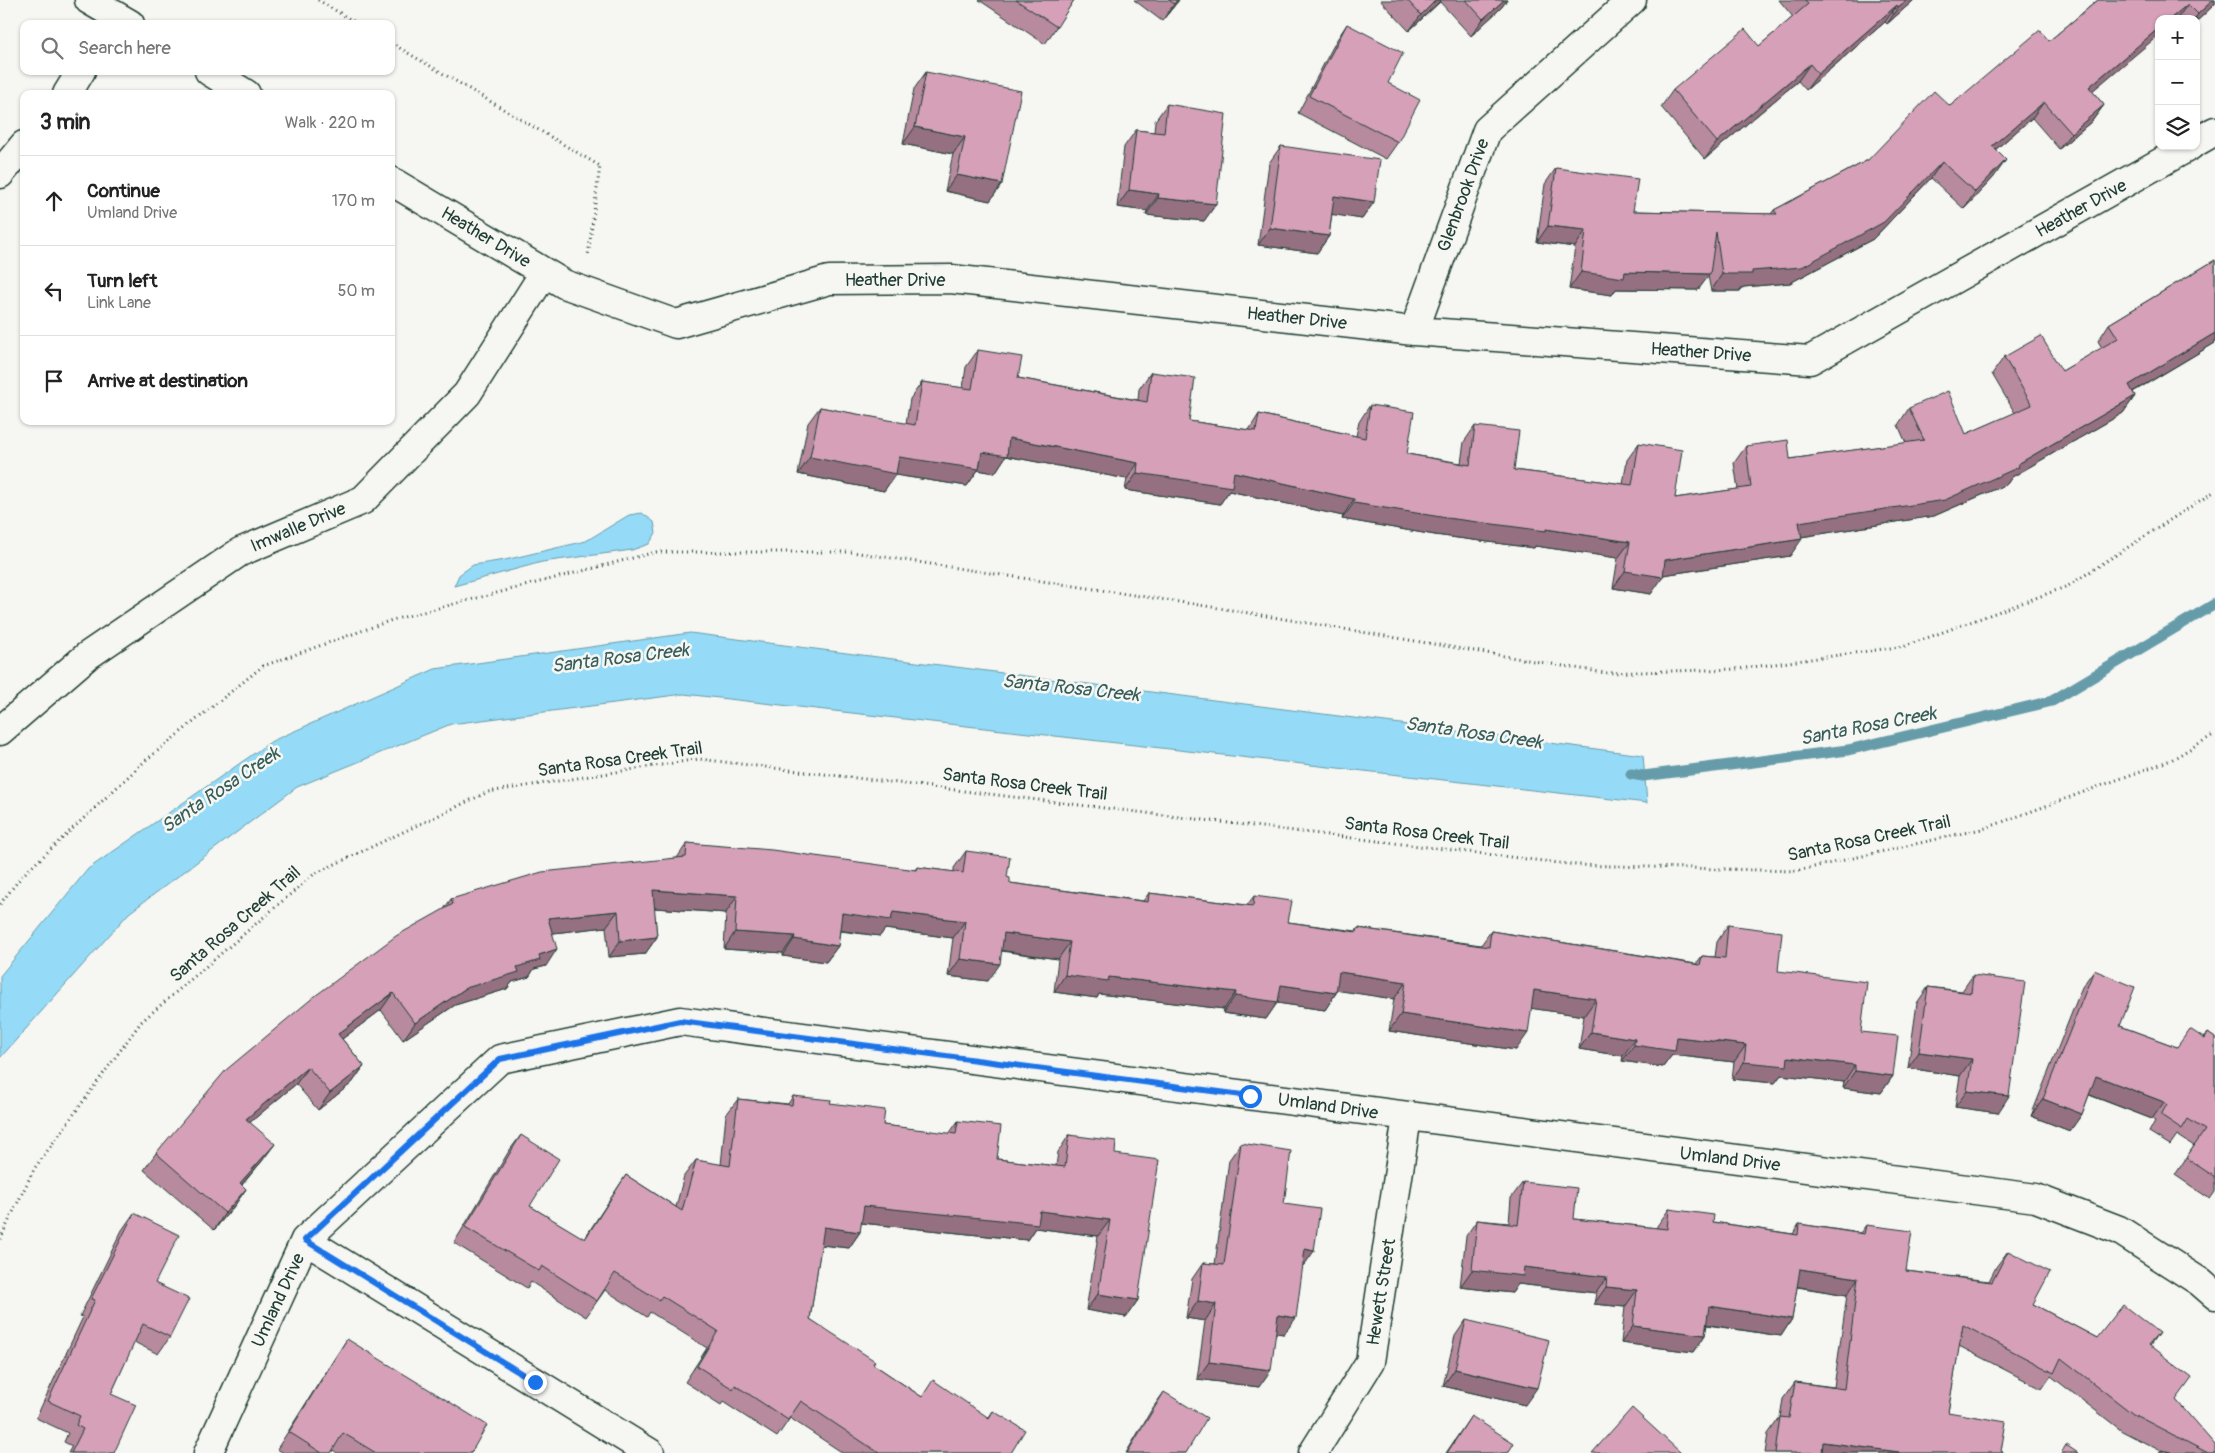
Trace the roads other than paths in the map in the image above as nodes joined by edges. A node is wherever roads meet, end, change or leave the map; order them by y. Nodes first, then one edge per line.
1 (89, 0) edge
2 (1632, 0) edge
3 (118, 20) edge
4 (79, 75) edge
5 (215, 75) edge
6 (69, 90) edge
7 (240, 90) edge
8 (2215, 131) edge
9 (2200, 140) edge
10 (20, 150) edge
11 (2183, 150) edge
12 (0, 174) edge
13 (395, 183) edge
14 (544, 272) junction
15 (1414, 331) junction
16 (0, 731) edge
17 (1407, 1117) junction
18 (305, 1240) junction
19 (2215, 1295) edge
20 (208, 1453) edge
21 (650, 1453) edge
22 (1313, 1453) edge

1 - 3 street
2 - 15 street, Glenbrook Drive
4 - 6 street
5 - 7 street
8 - 9 street
10 - 12 street
11 - 15 street, Heather Drive
13 - 14 street, Heather Drive
14 - 15 street, Heather Drive
14 - 16 street, Imwalle Drive
17 - 18 street, Umland Drive
17 - 19 street, Umland Drive
17 - 22 street, Hewett Street
18 - 20 street, Umland Drive
18 - 21 street

